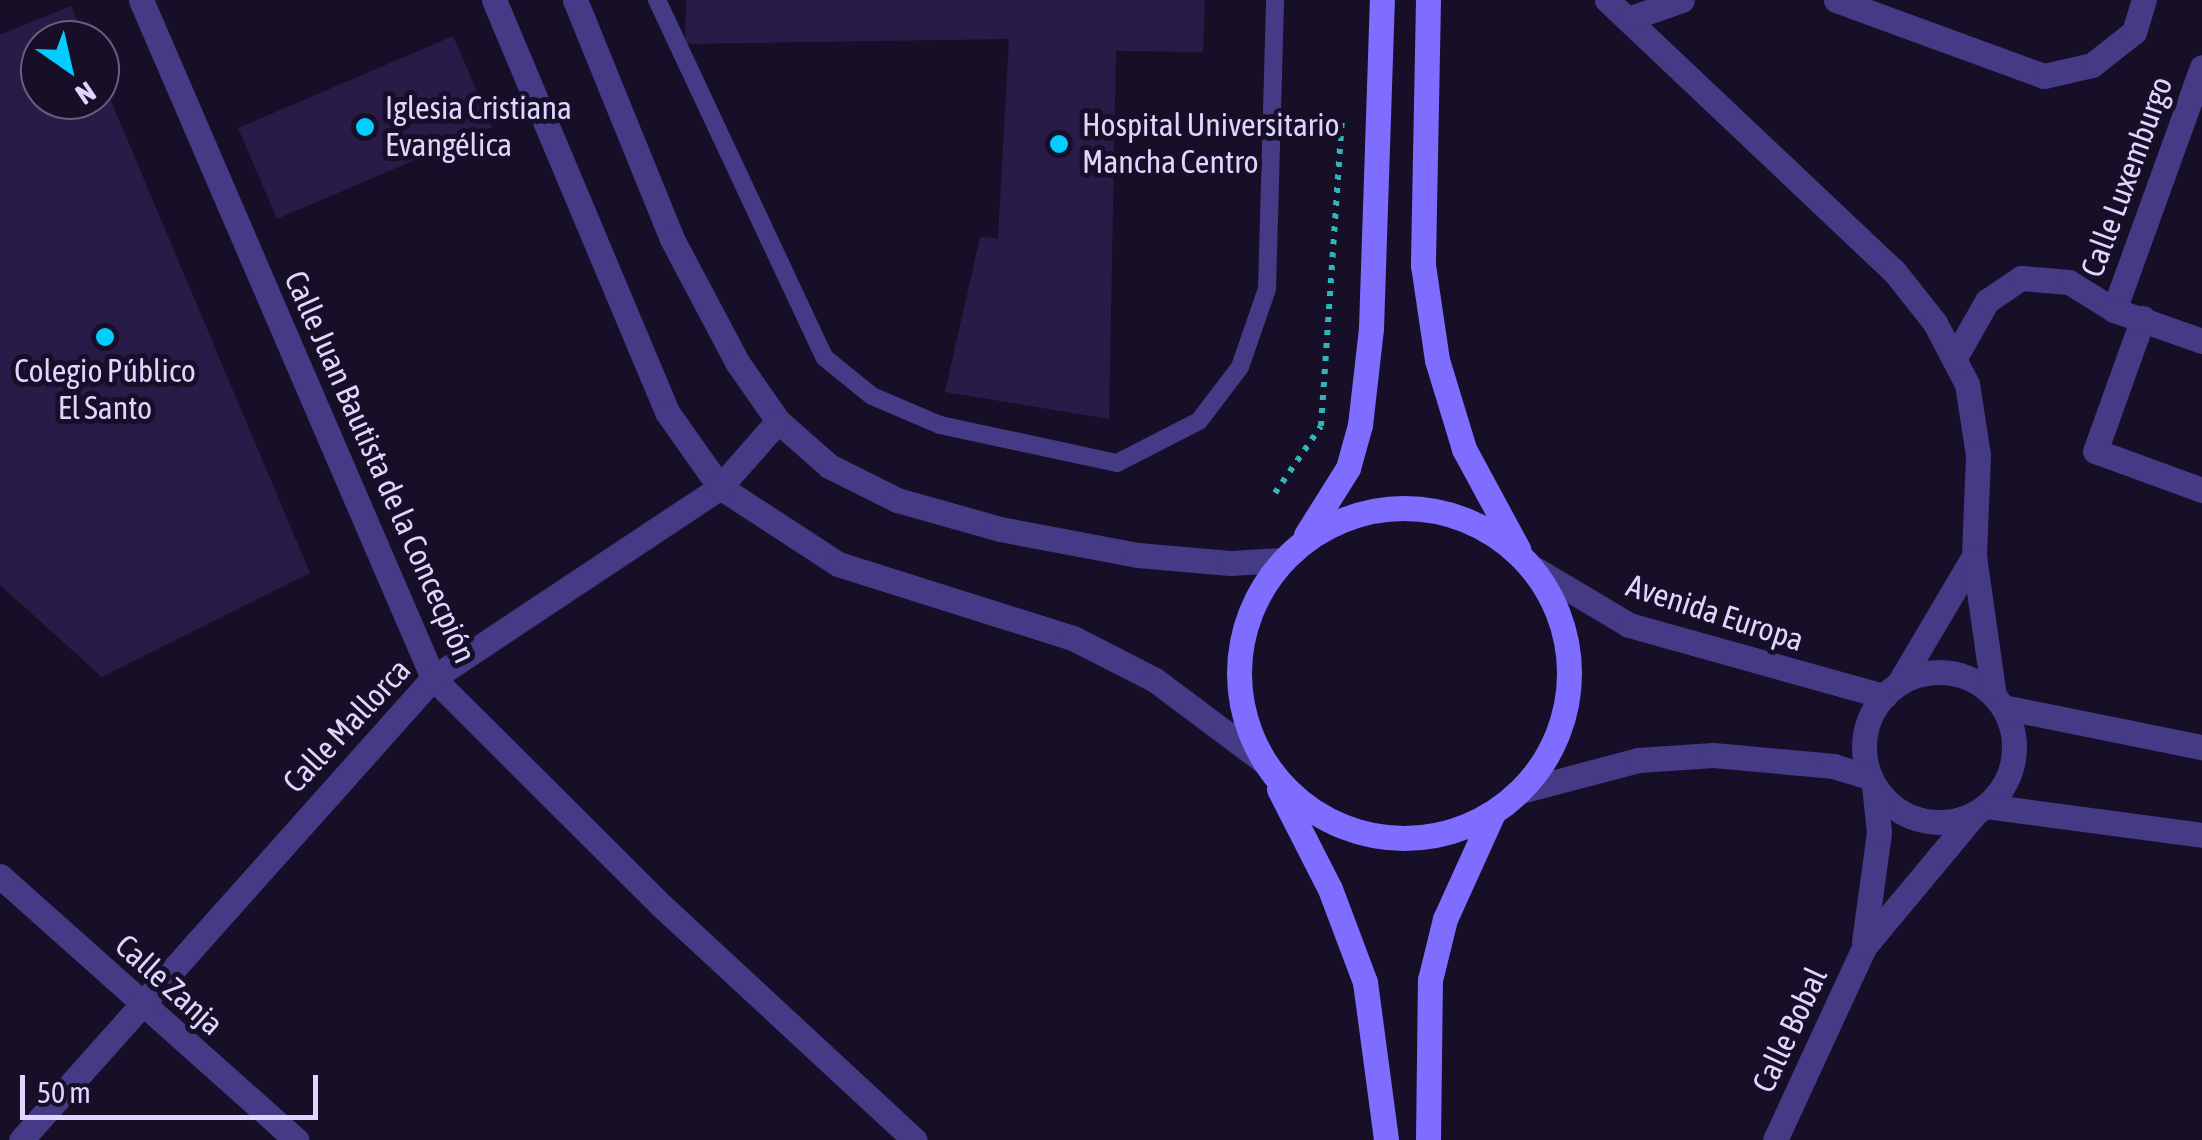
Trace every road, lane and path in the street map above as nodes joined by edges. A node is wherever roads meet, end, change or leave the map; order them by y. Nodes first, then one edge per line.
1 (141, 0) edge
2 (494, 0) edge
3 (574, 0) edge
4 (658, 0) edge
5 (1275, 0) edge
6 (1382, 0) edge
7 (1428, 0) edge
8 (1607, 0) edge
9 (1682, 0) edge
10 (1836, 0) edge
11 (2144, 0) edge
12 (1628, 19) junction
13 (2202, 66) edge
14 (1342, 117) dead end
15 (2114, 310) junction
16 (2143, 318) junction
17 (2202, 341) edge
18 (1954, 359) junction
19 (778, 421) junction
20 (720, 488) junction
21 (2202, 490) edge
22 (1275, 493) dead end
23 (1291, 551) junction
24 (1974, 556) junction
25 (1528, 561) junction
26 (432, 678) junction
27 (1891, 691) junction
28 (1998, 701) junction
29 (2202, 747) edge
30 (1267, 768) junction
31 (1872, 782) junction
32 (1520, 792) junction
33 (1982, 809) junction
34 (1493, 813) junction
35 (2202, 835) edge
36 (0, 876) edge
37 (1864, 947) junction
38 (138, 1005) junction
39 (21, 1140) edge
40 (296, 1140) edge
41 (915, 1140) edge
42 (1386, 1140) edge
43 (1428, 1140) edge
44 (1776, 1140) edge

1 - 26 street, Calle Juan Bautista de la Concecpión
2 - 20 street
3 - 19 street
4 - 5 lane
6 - 23 street
7 - 25 street
8 - 12 street
9 - 12 street
10 - 11 street
12 - 18 street
13 - 15 street, Calle Luxemburgo
14 - 22 path
15 - 16 street
15 - 18 street
16 - 17 street
16 - 21 street
18 - 24 street
19 - 20 street, Calle Mallorca
19 - 23 street
20 - 26 street, Calle Mallorca
20 - 30 street
23 - 25 street
23 - 30 street
24 - 27 street
24 - 28 street
25 - 27 street, Avenida Europa
25 - 32 street
26 - 38 street, Calle Mallorca
26 - 41 street, Calle Juan Bautista de la Concecpión
27 - 28 street
27 - 31 street
28 - 29 street
28 - 33 street
30 - 34 street
30 - 42 street
31 - 32 street
31 - 33 street
31 - 37 street, Calle Bobal
32 - 34 street
33 - 35 street
33 - 37 street, Calle Bobal
34 - 43 street
36 - 38 street, Calle Zanja
37 - 44 street, Calle Bobal
38 - 39 street, Calle Mallorca
38 - 40 street, Calle Zanja

